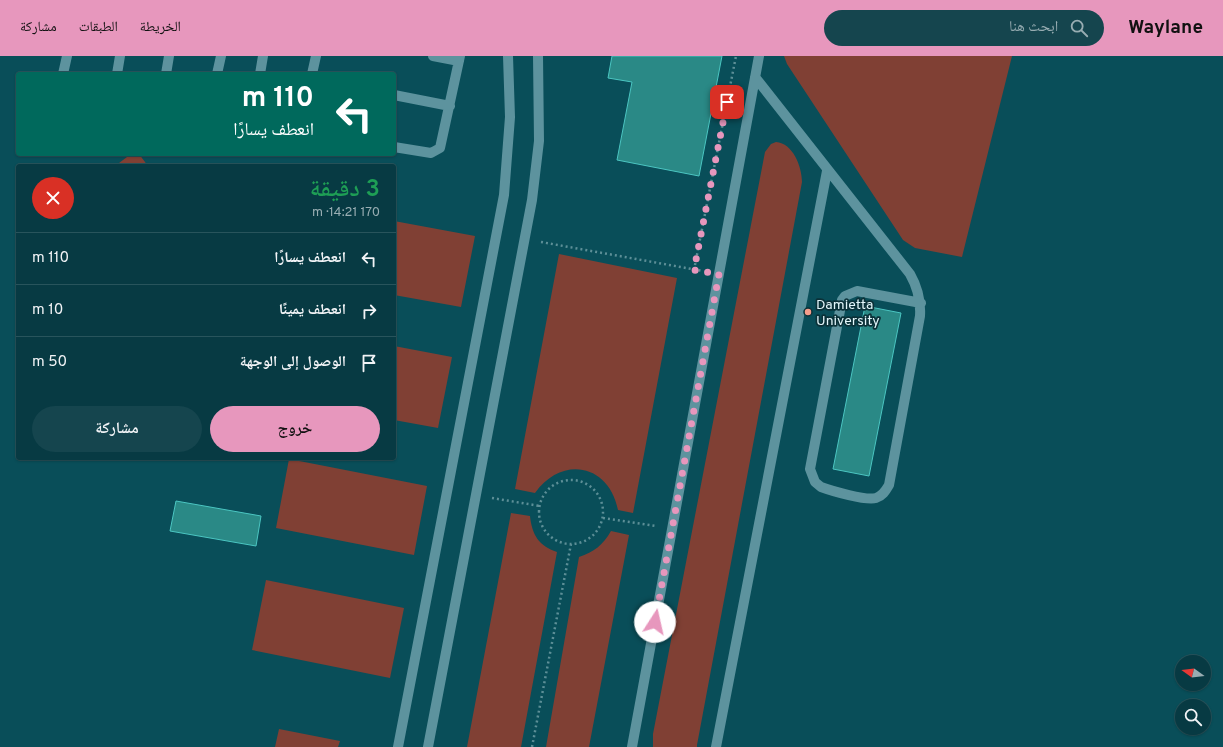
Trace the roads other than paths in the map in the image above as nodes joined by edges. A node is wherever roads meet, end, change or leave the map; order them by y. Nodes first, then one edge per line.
1 (66, 56) edge
2 (120, 56) edge
3 (169, 56) edge
4 (221, 56) edge
5 (263, 56) edge
6 (316, 56) edge
7 (433, 56) edge
8 (508, 56) edge
9 (538, 56) edge
10 (759, 56) edge
11 (459, 58) edge
12 (63, 72) edge
13 (116, 72) edge
14 (166, 72) edge
15 (218, 72) edge
16 (260, 72) edge
17 (312, 72) edge
18 (756, 77) junction
19 (396, 95) edge
20 (450, 106) junction
21 (396, 147) edge
22 (827, 171) junction
23 (920, 303) junction
24 (398, 747) edge
25 (428, 747) edge
26 (632, 747) edge
27 (716, 747) edge

1 - 12 lane
2 - 13 lane
3 - 14 lane
4 - 15 lane
5 - 16 lane
6 - 17 lane
7 - 11 lane
8 - 24 lane
9 - 25 lane
10 - 18 lane
11 - 20 lane
18 - 22 lane
18 - 26 lane
19 - 20 lane
20 - 21 lane
22 - 23 lane
22 - 27 lane
23 - 23 lane

